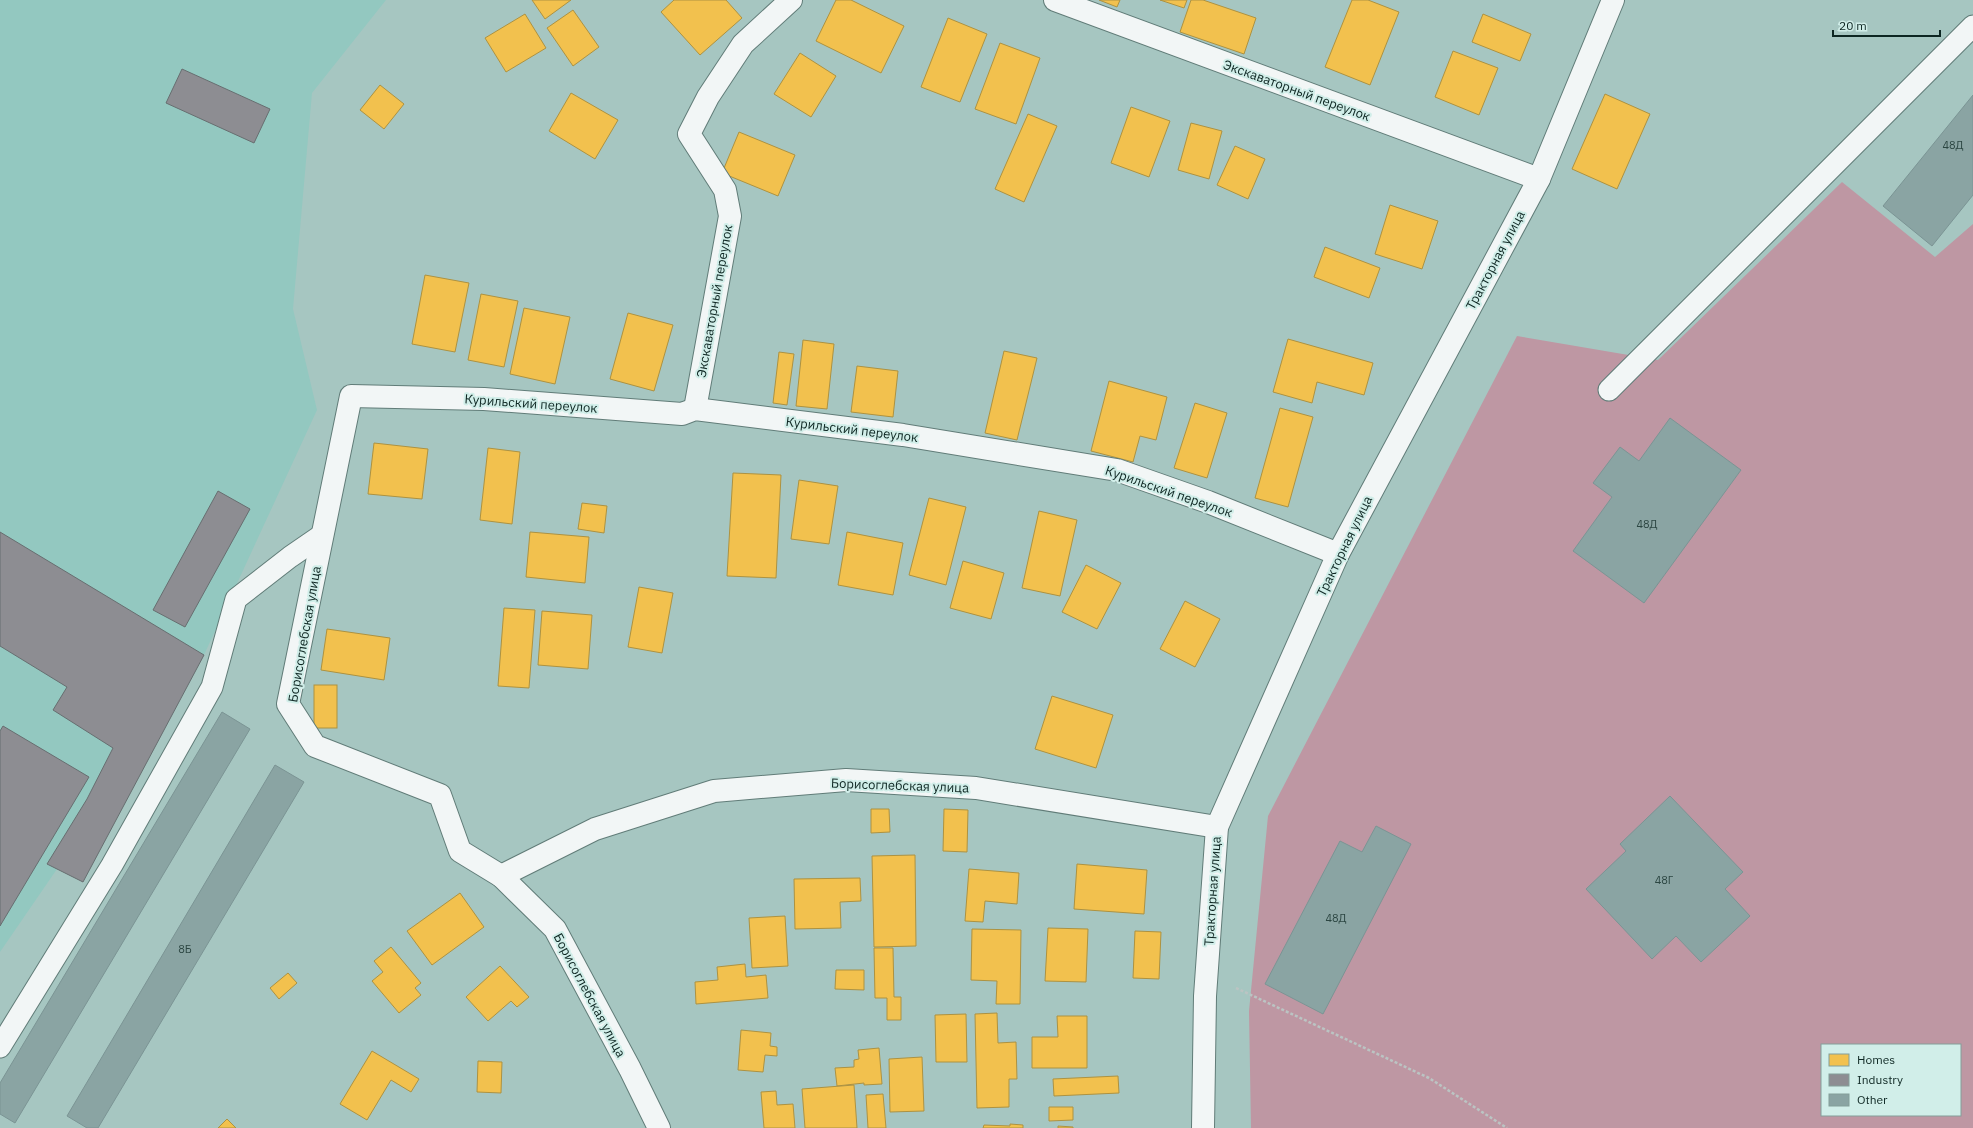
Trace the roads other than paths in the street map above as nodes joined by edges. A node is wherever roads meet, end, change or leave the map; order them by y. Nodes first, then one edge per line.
1 (791, 0) edge
2 (1055, 0) edge
3 (1613, 0) edge
4 (1973, 26) edge
5 (1539, 179) junction
6 (1609, 390) dead end
7 (351, 396) joint
8 (695, 409) junction
9 (322, 535) junction
10 (1338, 554) junction
11 (1217, 827) junction
12 (501, 876) junction
13 (0, 1047) edge
14 (659, 1128) edge
15 (1203, 1128) edge

1 - 8 street, Экскаваторный переулок
2 - 5 street, Экскаваторный переулок
3 - 5 street, Тракторная улица
4 - 6 lane
5 - 10 street, Тракторная улица
7 - 8 street, Курильский переулок
7 - 9 street, Борисоглебская улица
8 - 10 street, Курильский переулок
9 - 12 street, Борисоглебская улица
9 - 13 lane
10 - 11 street, Тракторная улица
11 - 12 street, Борисоглебская улица
11 - 15 street, Тракторная улица
12 - 14 street, Борисоглебская улица

